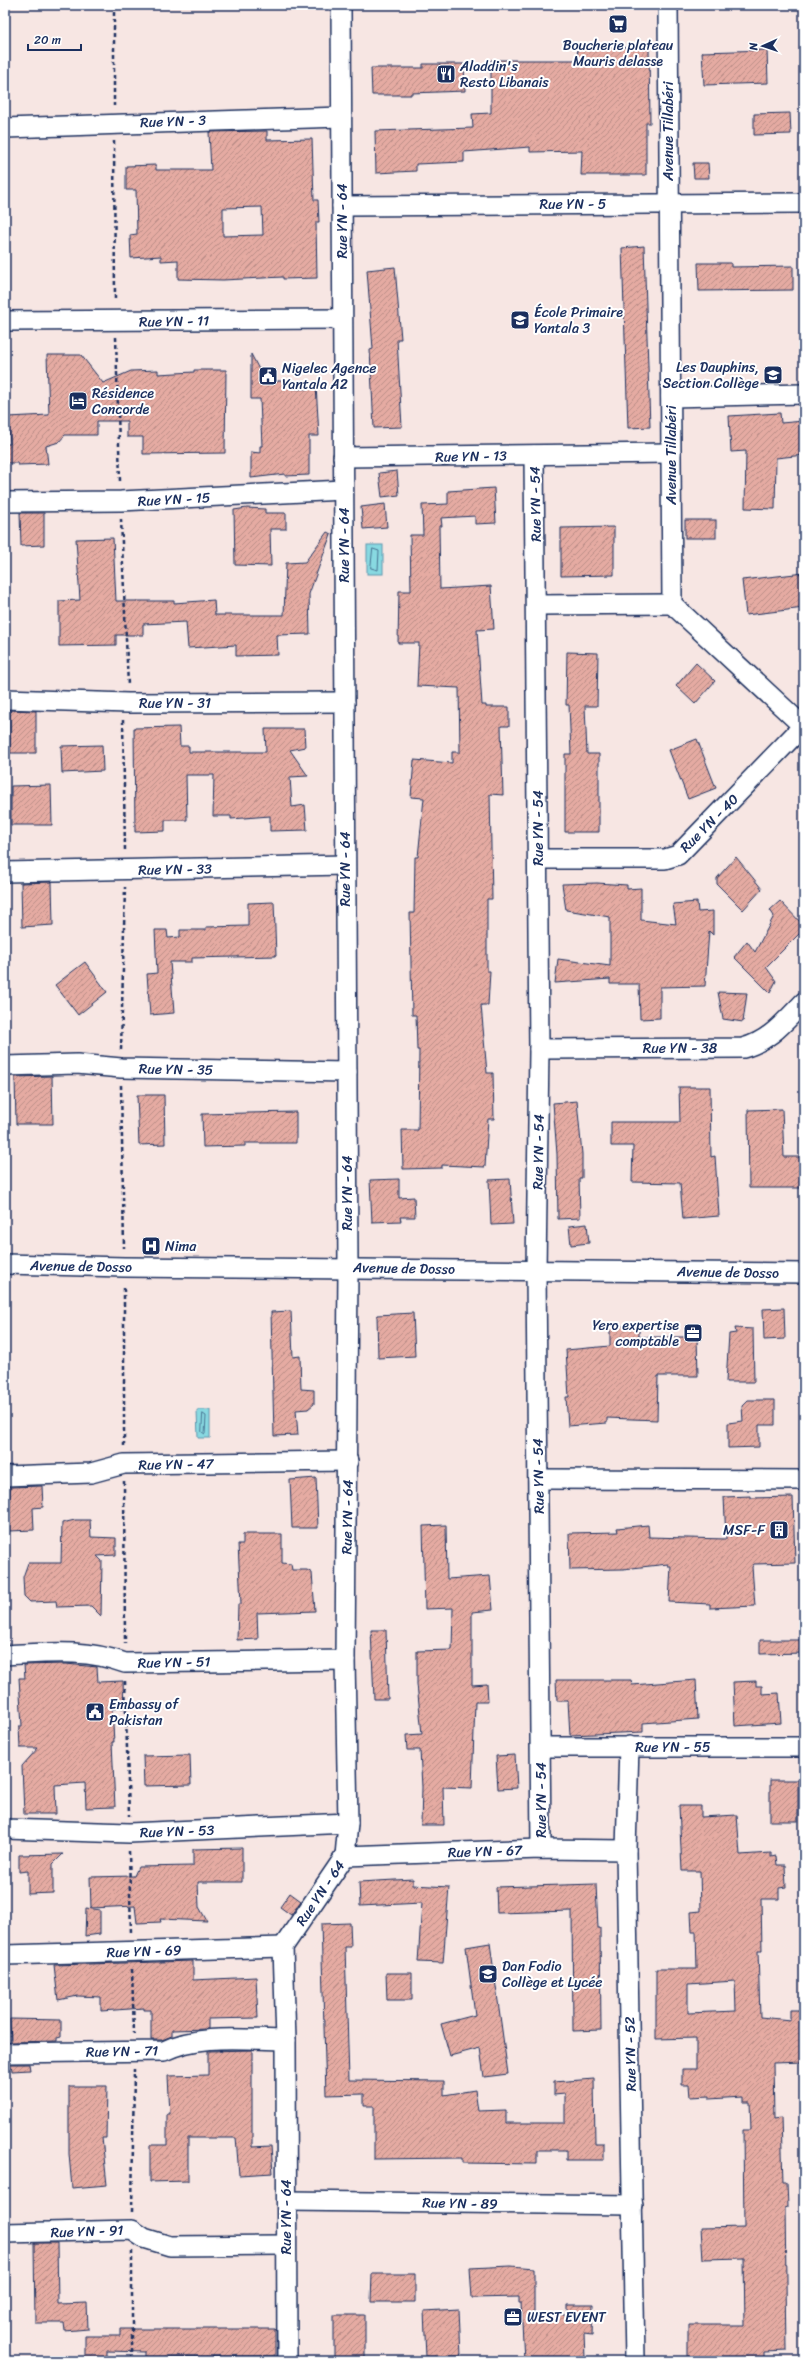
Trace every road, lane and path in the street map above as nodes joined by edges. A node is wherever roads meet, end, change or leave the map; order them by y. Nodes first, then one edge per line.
1 (114, 5) edge
2 (341, 5) edge
3 (668, 5) edge
4 (342, 117) junction
5 (114, 123) junction
6 (5, 128) edge
7 (804, 202) edge
8 (668, 204) junction
9 (342, 206) junction
10 (342, 319) junction
11 (5, 321) edge
12 (116, 322) junction
13 (804, 394) edge
14 (671, 397) junction
15 (671, 453) junction
16 (534, 455) junction
17 (343, 457) junction
18 (343, 490) junction
19 (121, 501) junction
20 (5, 502) edge
21 (672, 604) junction
22 (536, 605) junction
23 (5, 699) edge
24 (344, 702) junction
25 (128, 703) junction
26 (804, 726) edge
27 (538, 859) junction
28 (345, 865) junction
29 (126, 870) junction
30 (5, 872) edge
31 (804, 1002) edge
32 (539, 1049) junction
33 (5, 1066) edge
34 (121, 1068) junction
35 (347, 1072) junction
36 (5, 1264) edge
37 (124, 1267) junction
38 (348, 1268) junction
39 (536, 1270) junction
40 (804, 1273) edge
41 (348, 1460) junction
42 (124, 1464) junction
43 (5, 1476) edge
44 (538, 1479) junction
45 (804, 1480) edge
46 (5, 1654) edge
47 (345, 1660) junction
48 (125, 1663) junction
49 (629, 1746) junction
50 (541, 1747) junction
51 (804, 1747) edge
52 (348, 1823) junction
53 (5, 1829) edge
54 (129, 1833) junction
55 (541, 1849) junction
56 (626, 1850) junction
57 (345, 1856) junction
58 (283, 1947) junction
59 (132, 1951) junction
60 (5, 1955) edge
61 (286, 2040) junction
62 (5, 2052) edge
63 (134, 2052) junction
64 (287, 2201) junction
65 (633, 2205) junction
66 (132, 2230) junction
67 (5, 2233) edge
68 (286, 2245) junction
69 (132, 2361) edge
70 (287, 2361) edge
71 (635, 2361) edge

1 - 5 path
2 - 4 street, Rue YN - 64
3 - 8 street, Avenue Tillabéri
4 - 5 street, Rue YN - 3
4 - 9 street, Rue YN - 64
5 - 6 street, Rue YN - 3
5 - 12 path
7 - 8 street, Rue YN - 5
8 - 9 street, Rue YN - 5
8 - 14 street, Avenue Tillabéri
9 - 10 street, Rue YN - 64
10 - 12 street, Rue YN - 11
10 - 17 street, Rue YN - 64
11 - 12 street, Rue YN - 11
12 - 19 path
13 - 14 street
14 - 15 street, Avenue Tillabéri
15 - 16 street, Rue YN - 13
15 - 21 street, Avenue Tillabéri
16 - 17 street, Rue YN - 13
16 - 22 street, Rue YN - 54
17 - 18 street, Rue YN - 64
18 - 19 street, Rue YN - 15
18 - 24 street, Rue YN - 64
19 - 20 street, Rue YN - 15
19 - 25 path
21 - 22 street
21 - 26 street
22 - 27 street, Rue YN - 54
23 - 25 street, Rue YN - 31
24 - 25 street, Rue YN - 31
24 - 28 street, Rue YN - 64
25 - 29 path
26 - 27 street, Rue YN - 40
27 - 32 street, Rue YN - 54
28 - 29 street, Rue YN - 33
28 - 35 street, Rue YN - 64
29 - 30 street, Rue YN - 33
29 - 34 path
31 - 32 street, Rue YN - 38
32 - 39 street, Rue YN - 54
33 - 34 street, Rue YN - 35
34 - 35 street, Rue YN - 35
34 - 37 path
35 - 38 street, Rue YN - 64
36 - 37 street, Avenue de Dosso
37 - 38 street, Avenue de Dosso
37 - 42 path
38 - 39 street, Avenue de Dosso
38 - 41 street, Rue YN - 64
39 - 40 street, Avenue de Dosso
39 - 44 street, Rue YN - 54
41 - 42 street, Rue YN - 47
41 - 47 street, Rue YN - 64
42 - 43 street, Rue YN - 47
42 - 48 path
44 - 45 street
44 - 50 street, Rue YN - 54
46 - 48 street, Rue YN - 51
47 - 48 street, Rue YN - 51
47 - 52 street, Rue YN - 64
48 - 54 path
49 - 50 street, Rue YN - 55
49 - 51 street, Rue YN - 55
49 - 56 street, Rue YN - 52
50 - 55 street, Rue YN - 54
52 - 54 street, Rue YN - 53
52 - 57 street, Rue YN - 64
53 - 54 street, Rue YN - 53
54 - 59 path
55 - 56 street, Rue YN - 67
55 - 57 street, Rue YN - 67
56 - 65 street, Rue YN - 52
57 - 58 street, Rue YN - 64
58 - 59 street, Rue YN - 69
58 - 61 street, Rue YN - 64
59 - 60 street, Rue YN - 69
59 - 63 path
61 - 63 street, Rue YN - 71
61 - 64 street, Rue YN - 64
62 - 63 street, Rue YN - 71
63 - 66 path
64 - 65 street, Rue YN - 89
64 - 68 street, Rue YN - 64
65 - 71 street, Rue YN - 52
66 - 67 street, Rue YN - 91
66 - 68 street, Rue YN - 91
66 - 69 path
68 - 70 street, Rue YN - 64

